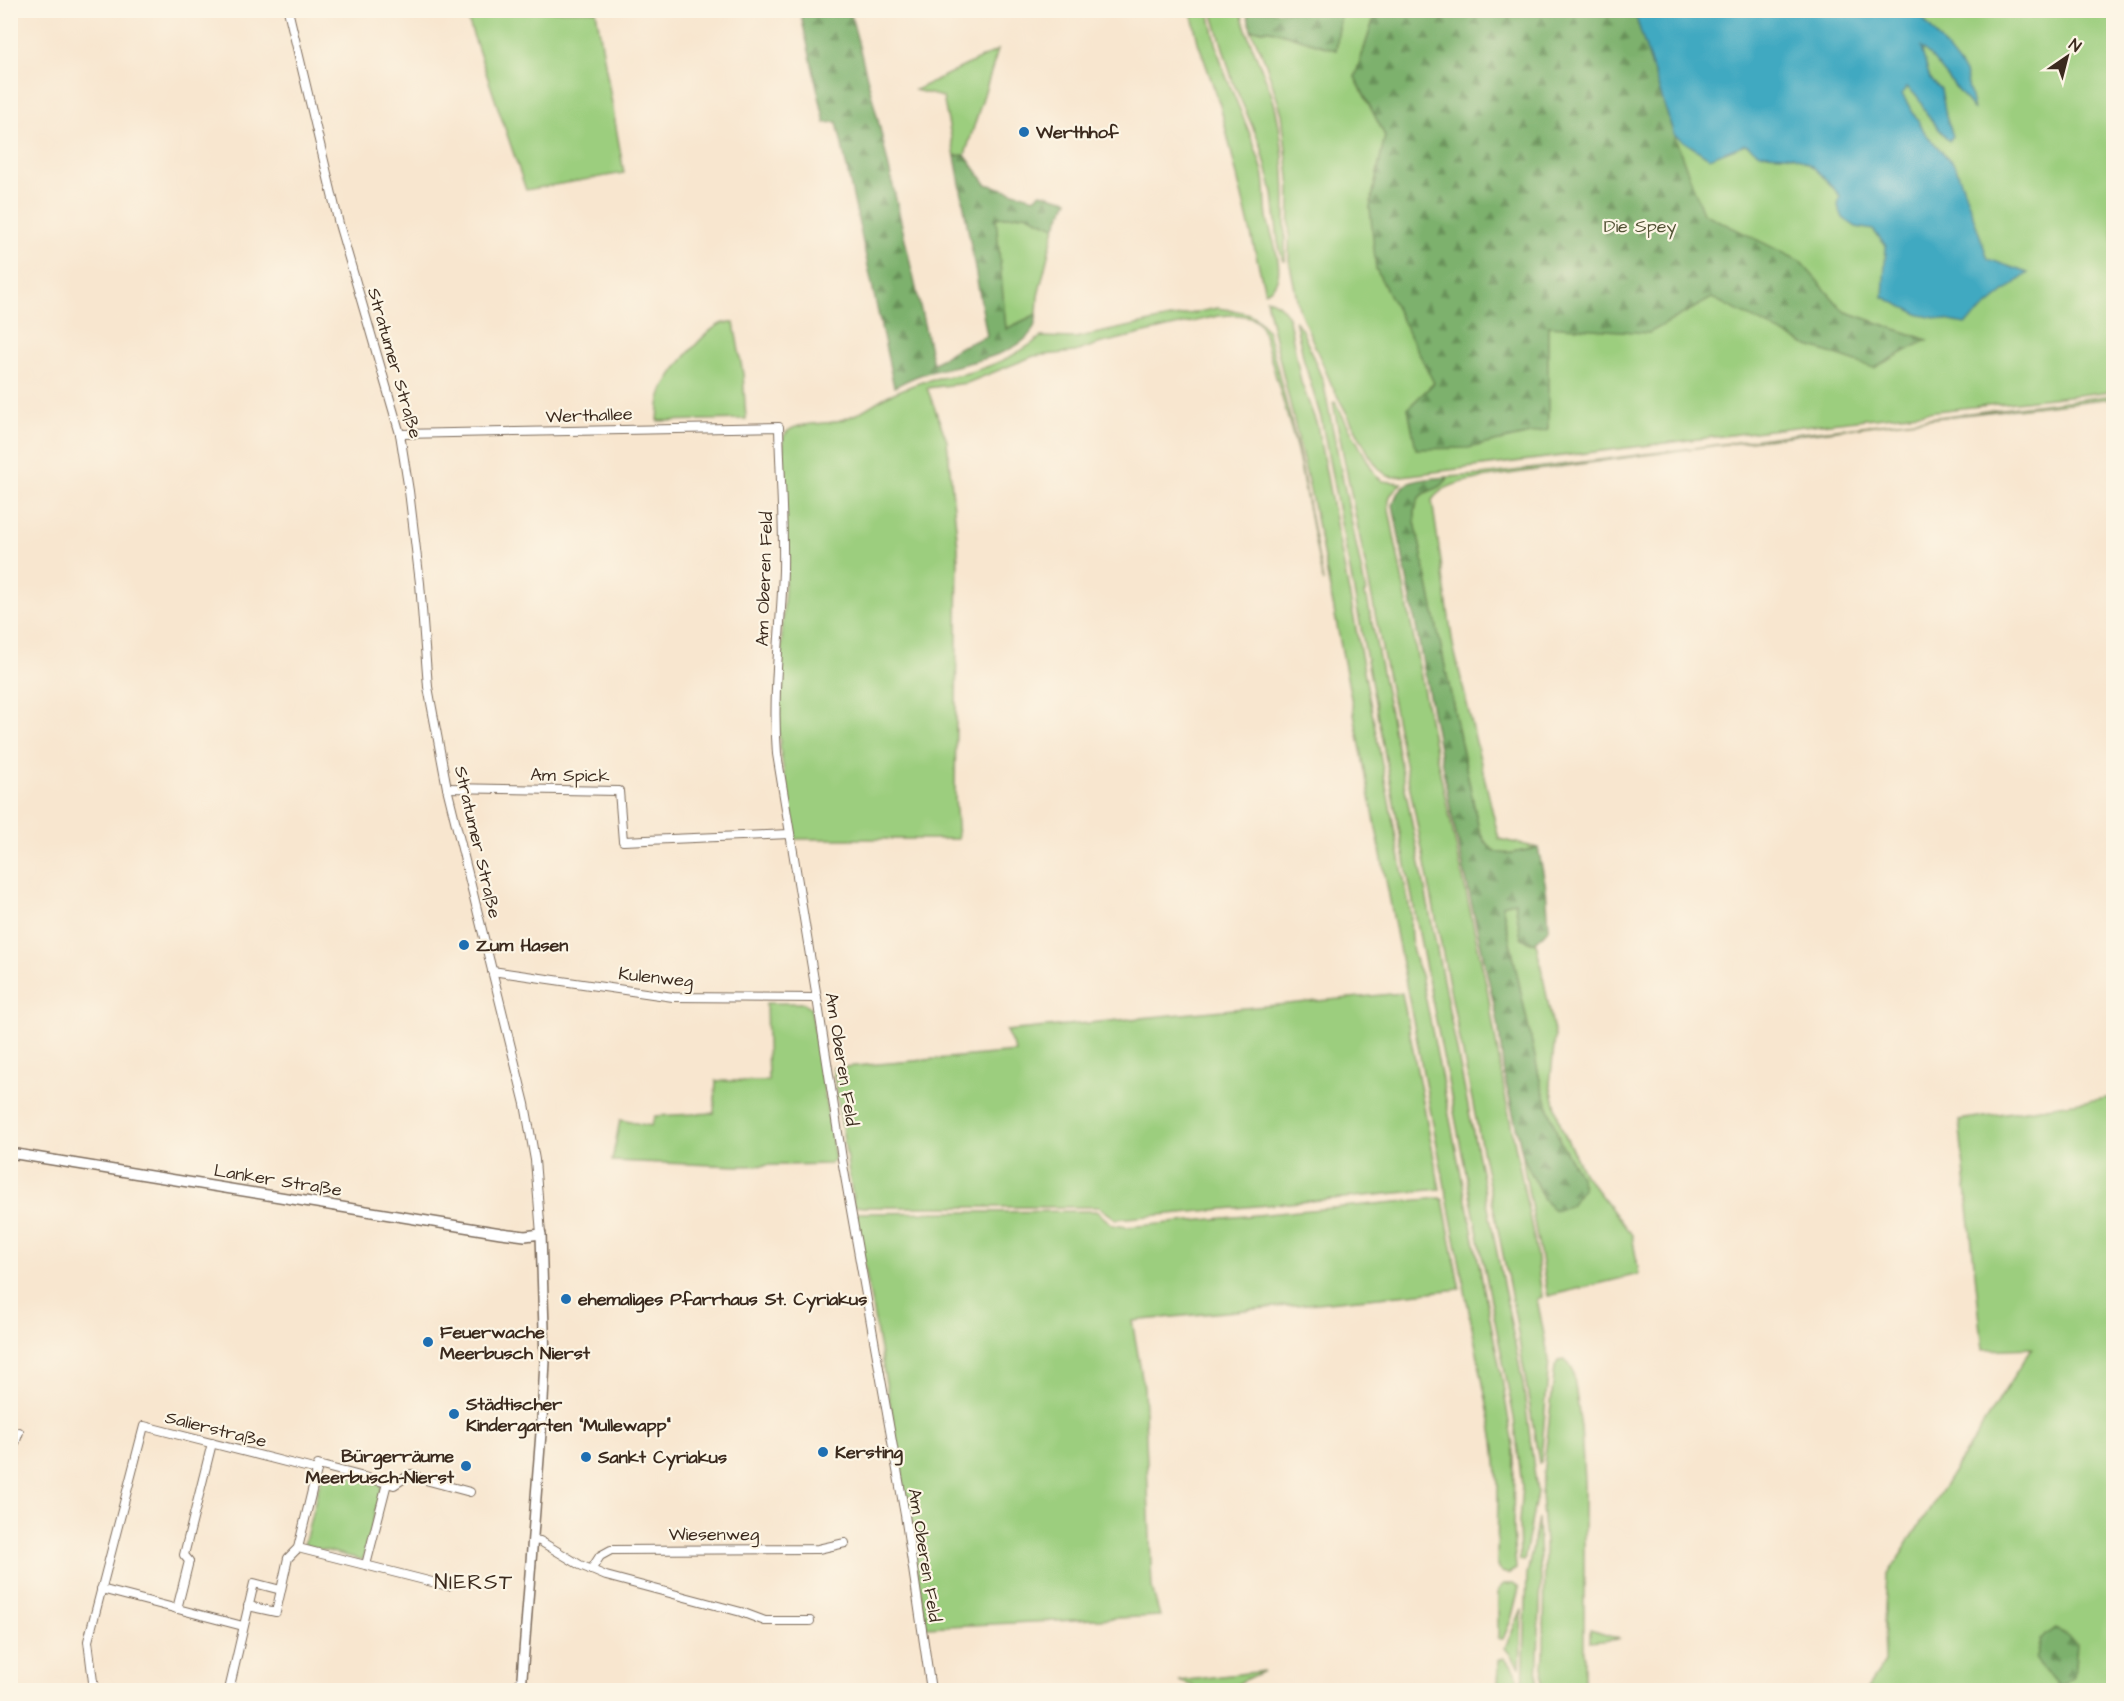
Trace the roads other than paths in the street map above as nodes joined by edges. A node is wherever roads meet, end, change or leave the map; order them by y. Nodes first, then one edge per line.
1 (288, 10) edge
2 (779, 427) joint
3 (400, 434) junction
4 (447, 788) junction
5 (790, 834) junction
6 (492, 971) junction
7 (817, 998) junction
8 (10, 1153) edge
9 (541, 1234) junction
10 (19, 1432) dead end
11 (212, 1443) junction
12 (10, 1457) edge
13 (317, 1470) junction
14 (387, 1483) junction
15 (470, 1492) dead end
16 (534, 1540) junction
17 (845, 1543) dead end
18 (298, 1548) junction
19 (366, 1565) junction
20 (591, 1570) junction
21 (448, 1586) dead end
22 (100, 1589) junction
23 (281, 1590) junction
24 (248, 1606) junction
25 (177, 1609) junction
26 (810, 1621) dead end
27 (243, 1626) junction
28 (94, 1690) edge
29 (228, 1690) edge
30 (521, 1690) edge
31 (931, 1690) edge

1 - 3 street, Stratumer Straße
2 - 3 street, Werthallee
2 - 5 street, Am Oberen Feld
3 - 4 street, Stratumer Straße
4 - 5 street, Am Spick
4 - 6 street, Stratumer Straße
5 - 7 street, Am Oberen Feld
6 - 7 street, Kulenweg
6 - 9 street, Stratumer Straße
7 - 31 street, Am Oberen Feld
8 - 9 street, Lanker Straße
9 - 16 street, Stratumer Straße
10 - 12 street
11 - 13 street, Salierstraße
11 - 22 street, Salierstraße
11 - 25 street
13 - 14 street, Salierstraße
13 - 18 street
14 - 15 street
14 - 19 street
16 - 20 street
16 - 30 street, Stratumer Straße
17 - 20 street, Wiesenweg
18 - 19 street
18 - 23 street
19 - 21 street
20 - 26 street
22 - 25 street
22 - 28 street, Salierstraße
23 - 24 street
23 - 24 street
24 - 27 street
25 - 27 street
27 - 29 street

